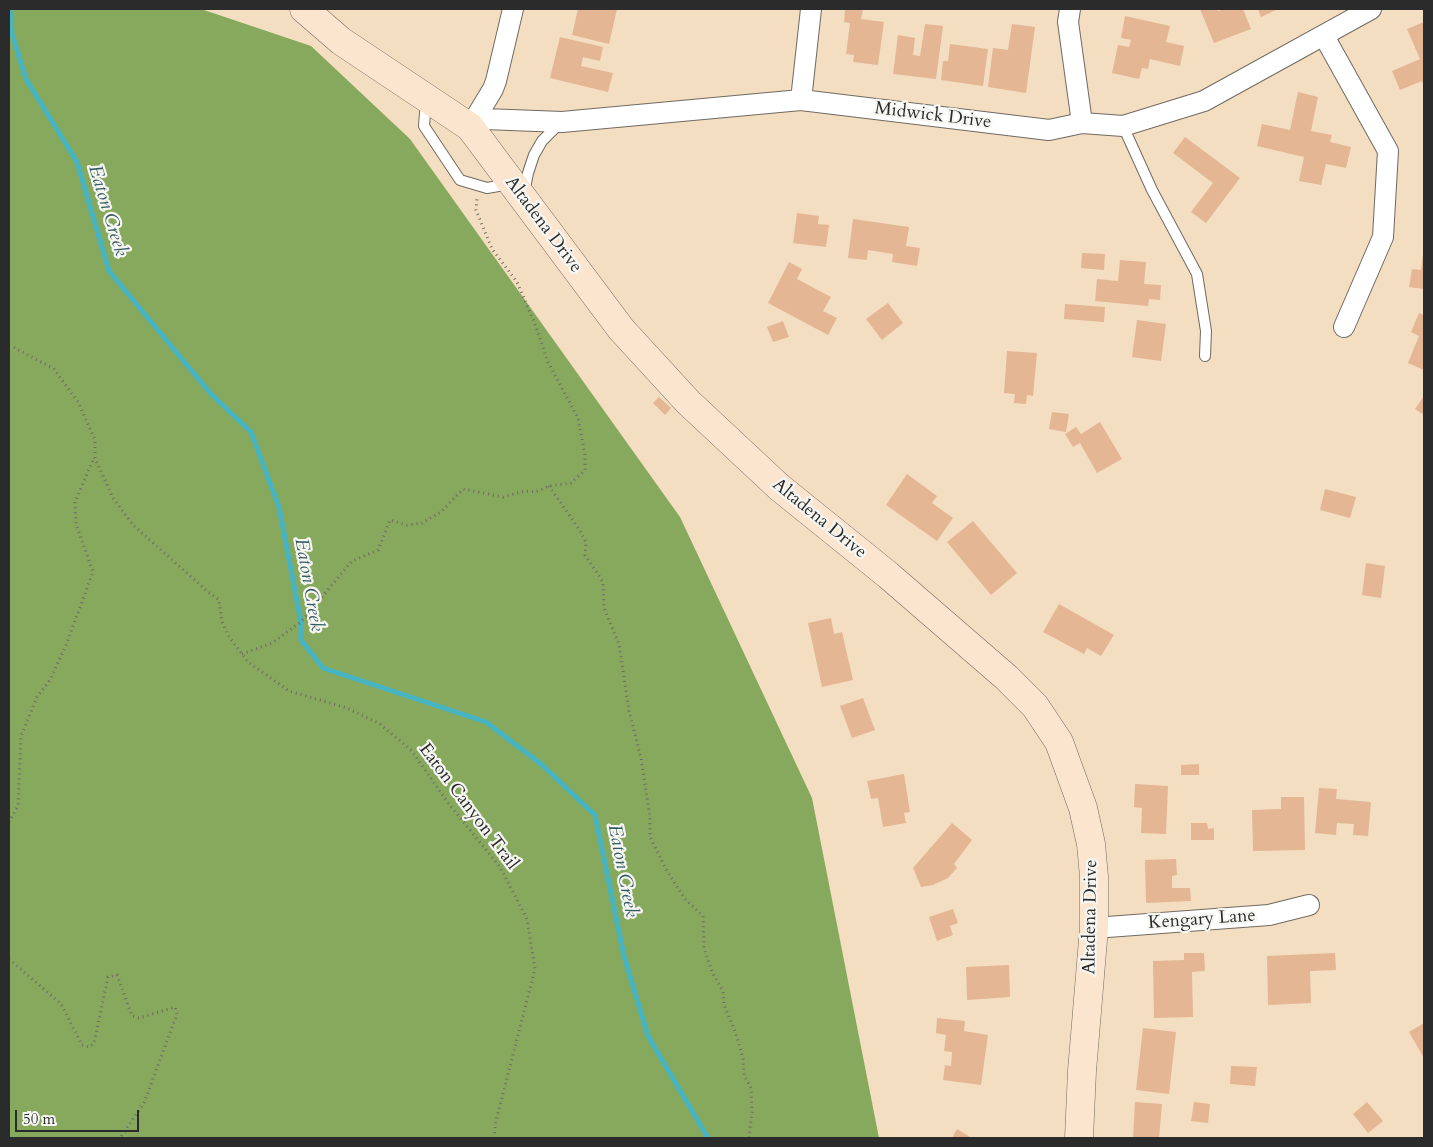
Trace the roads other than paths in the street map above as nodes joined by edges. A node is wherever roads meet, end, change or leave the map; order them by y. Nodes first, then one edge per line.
1 (304, 9) edge
2 (513, 9) edge
3 (811, 9) edge
4 (1070, 9) edge
5 (1371, 9) edge
6 (1324, 36) junction
7 (426, 96) junction
8 (801, 100) junction
9 (562, 122) junction
10 (1082, 123) junction
11 (1122, 126) junction
12 (470, 127) junction
13 (518, 192) junction
14 (1344, 326) dead end
15 (1205, 356) dead end
16 (1309, 905) dead end
17 (1094, 928) junction
18 (1079, 1138) edge

1 - 7 main road, Altadena Drive
2 - 12 street
3 - 8 street
4 - 10 street
5 - 6 street, Midwick Drive
6 - 11 street, Midwick Drive
6 - 14 street
7 - 12 main road, Altadena Drive
7 - 13 lane
8 - 9 street, Midwick Drive
8 - 10 street, Midwick Drive
9 - 12 street, Midwick Drive
9 - 13 lane
10 - 11 street, Midwick Drive
11 - 15 lane
12 - 13 main road, Altadena Drive
13 - 17 main road, Altadena Drive
16 - 17 street, Kengary Lane
17 - 18 main road, Altadena Drive

